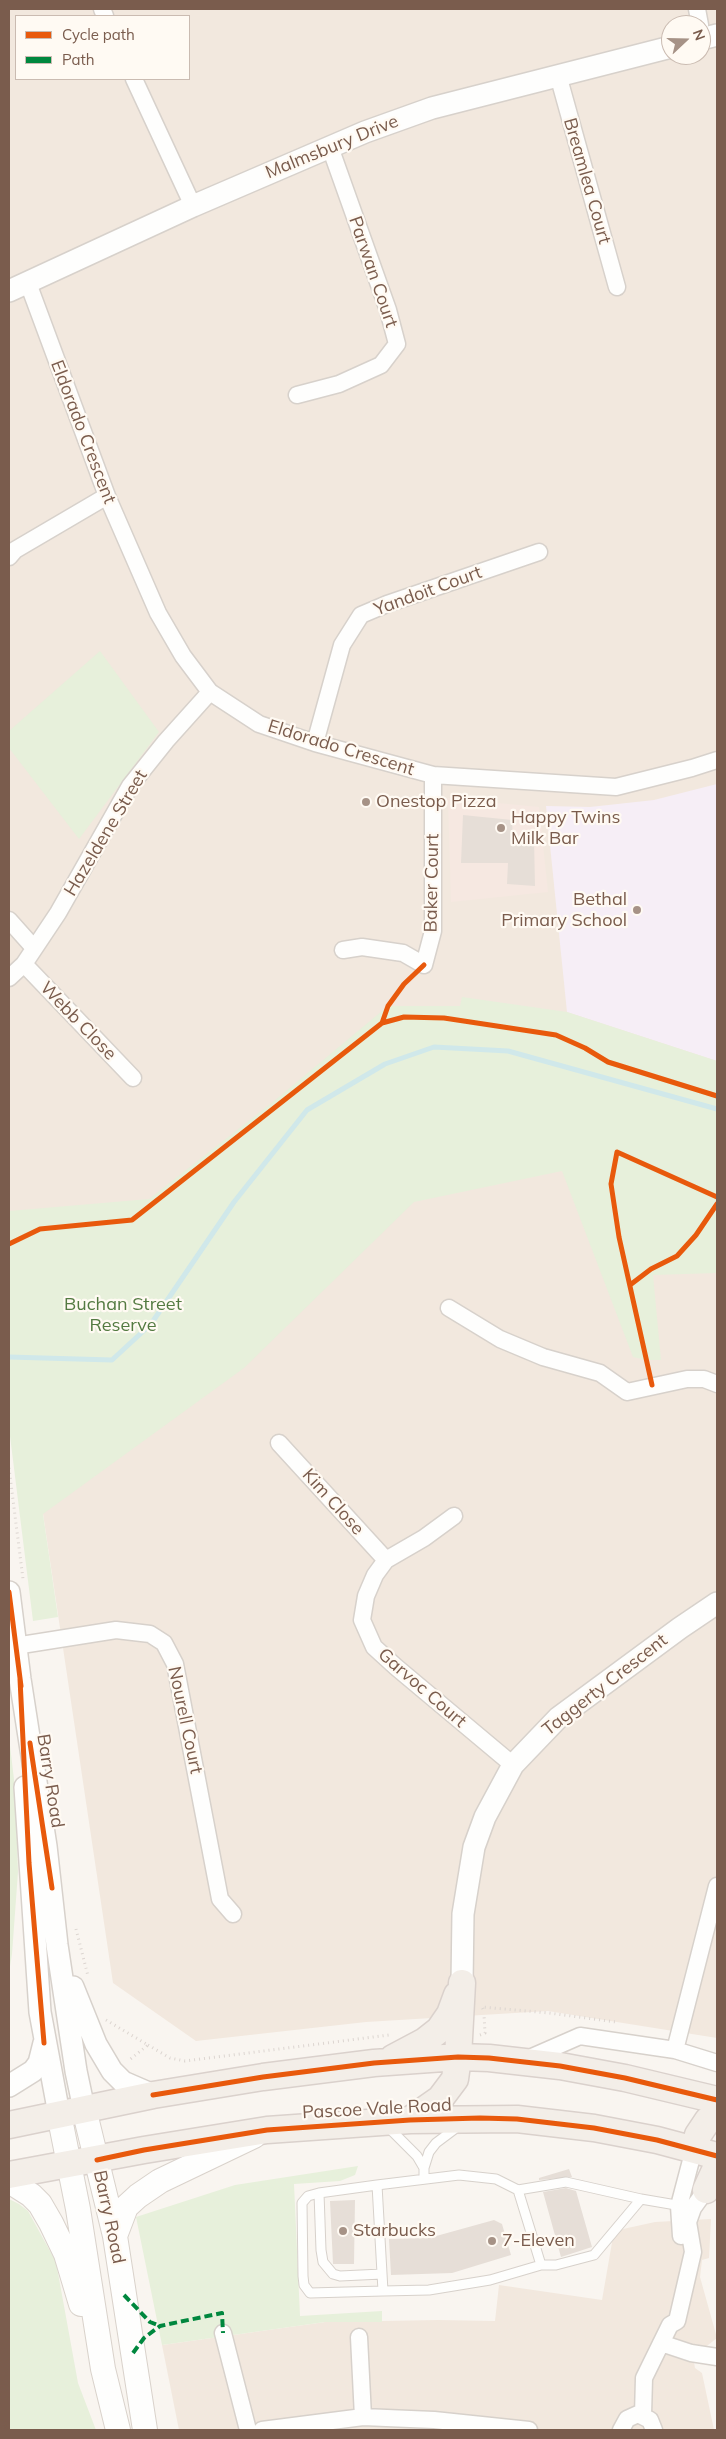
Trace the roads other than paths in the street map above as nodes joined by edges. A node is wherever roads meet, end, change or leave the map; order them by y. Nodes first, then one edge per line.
1 (661, 49) edge
2 (558, 75) junction
3 (134, 80) edge
4 (330, 147) junction
5 (193, 206) junction
6 (18, 287) edge
7 (617, 287) dead end
8 (297, 395) dead end
9 (107, 496) junction
10 (539, 552) dead end
11 (9, 557) edge
12 (210, 692) junction
13 (315, 743) junction
14 (717, 760) edge
15 (433, 775) junction
16 (9, 920) edge
17 (34, 948) junction
18 (343, 950) dead end
19 (24, 964) junction
20 (9, 978) edge
21 (133, 1078) dead end
22 (450, 1308) dead end
23 (717, 1384) edge
24 (279, 1443) dead end
25 (454, 1516) dead end
26 (386, 1560) junction
27 (9, 1592) edge
28 (717, 1603) edge
29 (15, 1646) junction
30 (20, 1679) junction
31 (513, 1765) junction
32 (717, 1886) edge
33 (233, 1914) dead end
34 (58, 1945) junction
35 (462, 1983) junction
36 (44, 2043) junction
37 (675, 2050) junction
38 (458, 2057) junction
39 (489, 2058) junction
40 (386, 2062) junction
41 (521, 2062) junction
42 (717, 2063) edge
43 (9, 2086) edge
44 (153, 2095) junction
45 (84, 2109) junction
46 (717, 2112) edge
47 (59, 2114) junction
48 (480, 2118) junction
49 (410, 2120) junction
50 (383, 2122) junction
51 (9, 2125) edge
52 (267, 2130) junction
53 (706, 2153) edge
54 (96, 2160) junction
55 (69, 2164) junction
56 (717, 2166) edge
57 (424, 2168) junction
58 (9, 2175) edge
59 (424, 2179) junction
60 (9, 2181) edge
61 (377, 2185) junction
62 (518, 2190) junction
63 (319, 2193) junction
64 (699, 2198) edge
65 (641, 2199) junction
66 (115, 2236) junction
67 (541, 2265) junction
68 (382, 2274) junction
69 (383, 2291) junction
70 (223, 2333) dead end
71 (359, 2337) dead end
72 (661, 2343) junction
73 (717, 2357) edge
74 (103, 2369) junction
75 (643, 2415) junction
76 (363, 2417) junction
77 (383, 2424) edge
78 (118, 2430) edge
79 (145, 2430) edge
80 (248, 2430) edge
81 (262, 2430) edge
82 (528, 2430) edge
83 (621, 2430) edge
84 (654, 2430) edge

1 - 2 street, Malmsbury Drive
2 - 4 street, Malmsbury Drive
2 - 7 street, Breamlea Court
3 - 5 street
4 - 5 street, Malmsbury Drive
4 - 8 street, Parwan Court
5 - 6 street, Malmsbury Drive
6 - 9 street, Eldorado Crescent
9 - 11 street
9 - 12 street, Eldorado Crescent
10 - 13 street, Yandoit Court
12 - 13 street, Eldorado Crescent
12 - 17 street, Hazeldene Street
13 - 15 street, Eldorado Crescent
14 - 15 street, Eldorado Crescent
15 - 18 street, Baker Court
16 - 17 street
17 - 19 street, Hazeldene Street
19 - 20 street, Hazeldene Street
19 - 21 street, Webb Close
22 - 23 street
24 - 26 street, Kim Close
25 - 26 street, Garvoc Court
26 - 31 street, Garvoc Court
27 - 29 street, Barry Road
28 - 31 street, Taggerty Crescent
29 - 30 street, Barry Road
29 - 33 street, Nourell Court
30 - 34 street, Barry Road
30 - 36 street, Barry Road
31 - 35 street, Taggerty Crescent
32 - 37 street
34 - 44 street
34 - 45 street, Barry Road
35 - 38 main road
35 - 39 main road
35 - 40 main road
36 - 43 street
36 - 47 street, Barry Road
37 - 41 street
37 - 42 street
38 - 39 main road
38 - 40 main road
38 - 49 main road
39 - 41 main road
40 - 44 main road
41 - 46 main road
44 - 45 main road
45 - 47 main road
45 - 54 main road, Barry Road
46 - 53 main road
47 - 51 main road
47 - 55 main road, Barry Road
48 - 49 main road, Pascoe Vale Road
48 - 53 main road, Pascoe Vale Road
48 - 57 lane
49 - 50 main road, Pascoe Vale Road
50 - 52 main road, Pascoe Vale Road
50 - 57 lane
52 - 54 main road, Pascoe Vale Road
52 - 66 main road
53 - 64 street
54 - 55 main road, Pascoe Vale Road
54 - 66 main road, Barry Road
55 - 58 main road, Pascoe Vale Road
55 - 74 main road, Barry Road
56 - 64 main road
57 - 59 lane
59 - 61 lane
59 - 62 lane
60 - 74 main road
61 - 63 lane
61 - 68 lane
62 - 65 lane
62 - 67 lane
63 - 68 lane
63 - 69 lane
64 - 65 lane
64 - 72 street
65 - 67 lane
66 - 79 main road, Barry Road
67 - 69 lane
68 - 69 lane
70 - 80 street
71 - 76 street
72 - 73 street
72 - 75 street
74 - 78 main road, Barry Road
75 - 83 street
75 - 84 street
76 - 77 street
76 - 81 street
77 - 82 street

